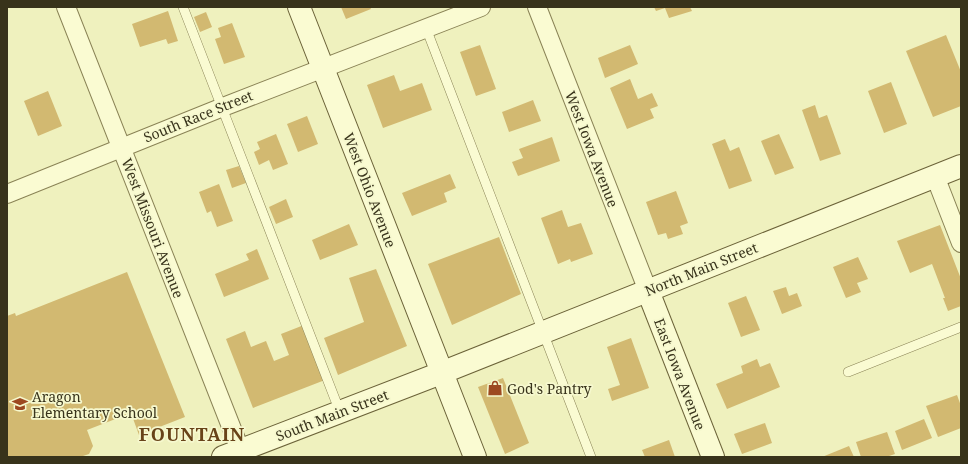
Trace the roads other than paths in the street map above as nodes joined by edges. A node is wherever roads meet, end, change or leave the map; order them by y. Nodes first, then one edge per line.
1 (66, 7) edge
2 (183, 7) edge
3 (299, 7) edge
4 (480, 7) edge
5 (537, 7) edge
6 (426, 28) junction
7 (323, 68) junction
8 (222, 107) junction
9 (121, 147) junction
10 (961, 166) edge
11 (936, 176) junction
12 (7, 194) edge
13 (961, 242) edge
14 (648, 291) junction
15 (961, 327) edge
16 (543, 332) junction
17 (848, 372) dead end
18 (441, 373) junction
19 (340, 412) junction
20 (235, 455) edge
21 (475, 457) edge
22 (591, 457) edge
23 (713, 457) edge

1 - 9 street, West Missouri Avenue
2 - 8 lane
3 - 7 main road, West Ohio Avenue
4 - 6 street, South Race Street
5 - 14 street, West Iowa Avenue
6 - 7 street, South Race Street
6 - 16 lane
7 - 8 street, South Race Street
7 - 18 main road, West Ohio Avenue
8 - 9 street, South Race Street
8 - 19 lane
9 - 12 street, South Race Street
9 - 20 street, West Missouri Avenue
10 - 11 main road, North Main Street
11 - 13 street
11 - 14 main road, North Main Street
14 - 16 main road, North Main Street
14 - 23 main road, East Iowa Avenue
15 - 17 lane
16 - 18 main road, North Main Street
16 - 22 lane
18 - 19 main road, South Main Street
18 - 21 main road, West Ohio Avenue
19 - 20 main road, South Main Street

